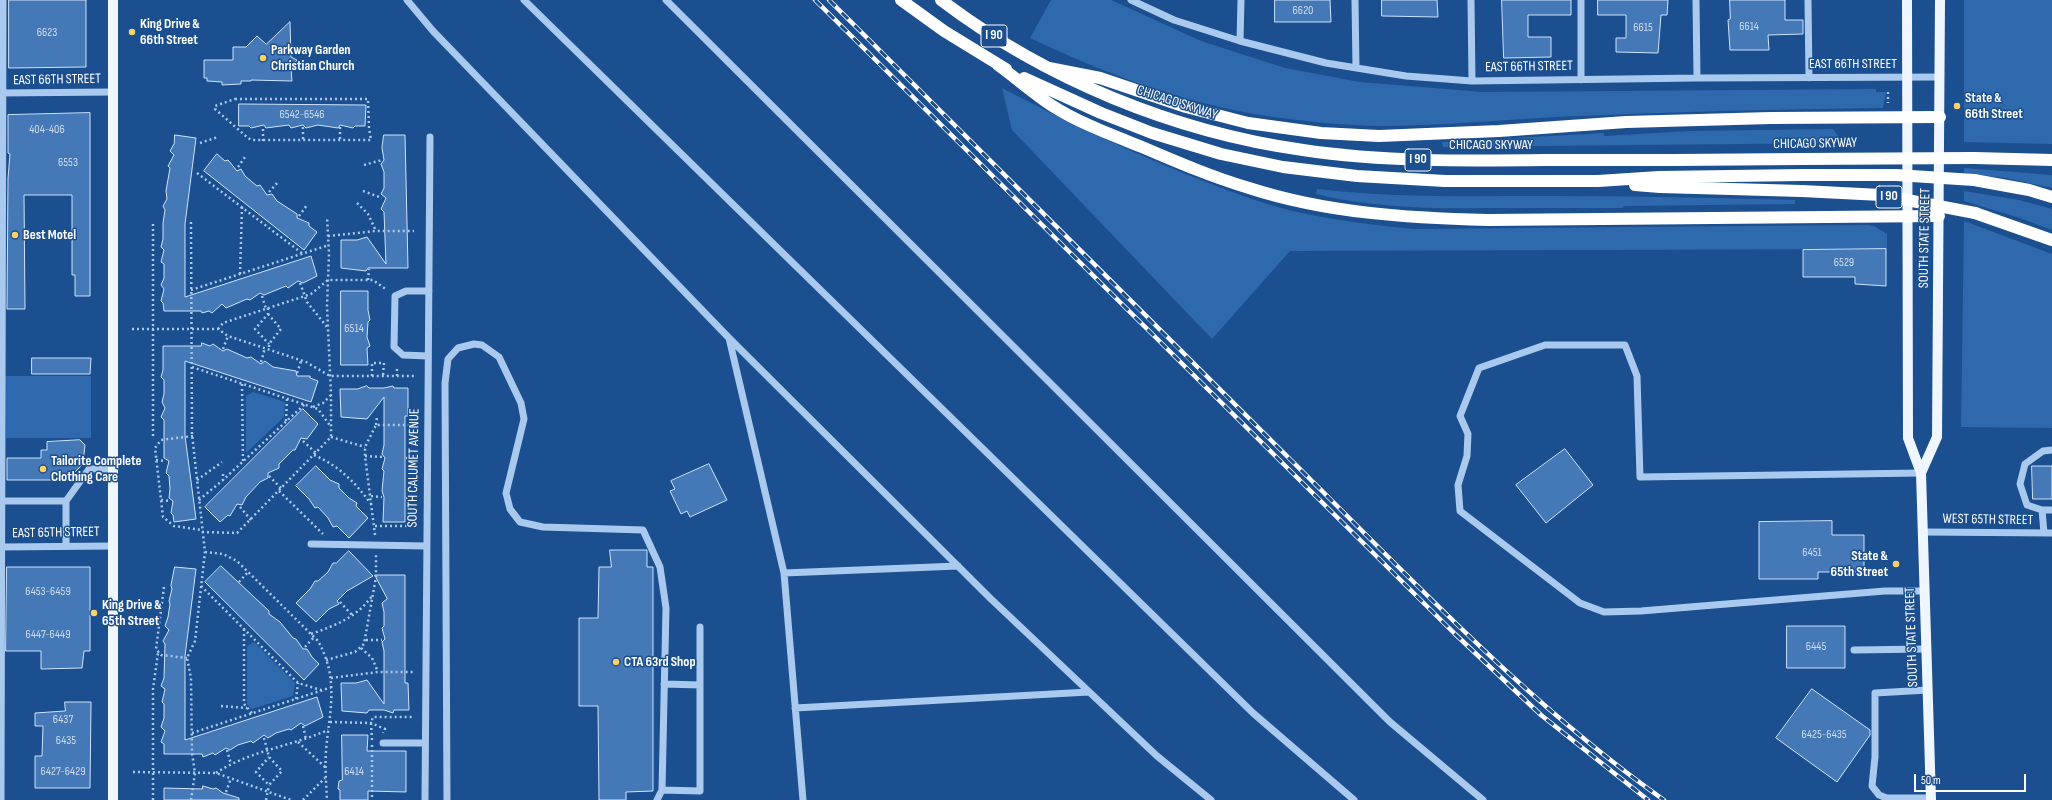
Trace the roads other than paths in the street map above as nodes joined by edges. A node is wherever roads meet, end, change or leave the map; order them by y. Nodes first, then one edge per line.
1 (3, 0) edge
2 (113, 0) edge
3 (407, 0) edge
4 (524, 0) edge
5 (666, 0) edge
6 (901, 0) edge
7 (941, 0) edge
8 (1131, 0) edge
9 (1240, 0) edge
10 (1355, 0) edge
11 (1471, 0) edge
12 (1581, 0) edge
13 (1696, 0) edge
14 (1808, 0) edge
15 (1907, 0) edge
16 (1940, 0) edge
17 (1240, 41) junction
18 (998, 65) junction
19 (1049, 68) junction
20 (1356, 68) junction
21 (1907, 77) junction
22 (1940, 77) junction
23 (1697, 78) junction
24 (1809, 78) junction
25 (1581, 80) junction
26 (1472, 81) junction
27 (113, 92) junction
28 (1, 93) edge
29 (1940, 117) junction
30 (1907, 118) junction
31 (430, 137) dead end
32 (2052, 160) edge
33 (1598, 181) junction
34 (2052, 197) edge
35 (1907, 215) junction
36 (1939, 216) junction
37 (2052, 240) edge
38 (429, 291) junction
39 (729, 338) junction
40 (428, 356) junction
41 (2052, 450) edge
42 (113, 469) junction
43 (1921, 473) junction
44 (2, 501) junction
45 (66, 501) junction
46 (2042, 510) junction
47 (2052, 510) edge
48 (1923, 532) junction
49 (2044, 533) junction
50 (2052, 533) edge
51 (311, 544) dead end
52 (66, 546) junction
53 (113, 546) junction
54 (426, 546) junction
55 (1, 547) edge
56 (958, 566) junction
57 (784, 573) junction
58 (1925, 591) junction
59 (700, 627) dead end
60 (1927, 649) junction
61 (1854, 650) dead end
62 (664, 684) junction
63 (700, 685) junction
64 (1928, 690) junction
65 (1089, 692) junction
66 (796, 708) junction
67 (425, 743) junction
68 (383, 744) dead end
69 (662, 790) junction
70 (1931, 799) edge
71 (1, 800) edge
72 (113, 800) edge
73 (425, 800) edge
74 (447, 800) edge
75 (657, 800) edge
76 (803, 800) edge
77 (1211, 800) edge
78 (1354, 800) edge
79 (1483, 800) edge

1 - 28 street
2 - 27 main road
3 - 39 street
4 - 78 street
5 - 79 street
6 - 18 highway, I 90
7 - 19 highway, CHICAGO SKYWAY / I 90
8 - 17 street, EAST 66TH STREET
9 - 17 street
10 - 20 street
11 - 26 street
12 - 25 street
13 - 23 street
14 - 24 street
15 - 21 main road, SOUTH STATE STREET
16 - 22 main road, SOUTH STATE STREET
17 - 20 street, EAST 66TH STREET
18 - 33 highway, I 90
18 - 35 highway
19 - 30 highway
19 - 32 highway, CHICAGO SKYWAY / I 90, bridge
20 - 26 street, EAST 66TH STREET
21 - 22 street, EAST 66TH STREET
21 - 24 street, EAST 66TH STREET
21 - 30 main road, SOUTH STATE STREET
22 - 29 main road, SOUTH STATE STREET
23 - 24 street, EAST 66TH STREET
23 - 25 street, EAST 66TH STREET
25 - 26 street, EAST 66TH STREET
27 - 28 street, EAST 66TH STREET
27 - 42 main road
28 - 44 street
29 - 30 highway
29 - 36 main road, SOUTH STATE STREET
30 - 35 main road, SOUTH STATE STREET
31 - 38 street, SOUTH CALUMET AVENUE
33 - 34 highway, I 90, bridge
33 - 37 highway, I 90, bridge
35 - 36 highway
35 - 43 main road, SOUTH STATE STREET
36 - 43 main road, SOUTH STATE STREET
38 - 40 street, SOUTH CALUMET AVENUE
38 - 40 street
39 - 56 street
39 - 57 street
40 - 54 street, SOUTH CALUMET AVENUE
41 - 46 street
42 - 45 street
42 - 53 main road
43 - 48 main road, SOUTH STATE STREET
43 - 58 street
44 - 45 street
44 - 55 street
45 - 52 street
46 - 47 street
46 - 49 street
48 - 49 street, WEST 65TH STREET
48 - 58 main road, SOUTH STATE STREET
49 - 50 street, WEST 65TH STREET
51 - 54 street
52 - 53 street, EAST 65TH STREET
52 - 55 street, EAST 65TH STREET
53 - 72 main road
54 - 67 street, SOUTH CALUMET AVENUE
55 - 71 street
56 - 57 street
56 - 65 street
57 - 66 street
58 - 60 main road, SOUTH STATE STREET
59 - 63 street
60 - 61 street
60 - 64 main road, SOUTH STATE STREET
62 - 63 street
62 - 69 street
62 - 74 street
63 - 69 street
64 - 70 main road, SOUTH STATE STREET
64 - 70 street
65 - 66 street
65 - 77 street
66 - 76 street
67 - 68 street
67 - 73 street, SOUTH CALUMET AVENUE
69 - 75 street

